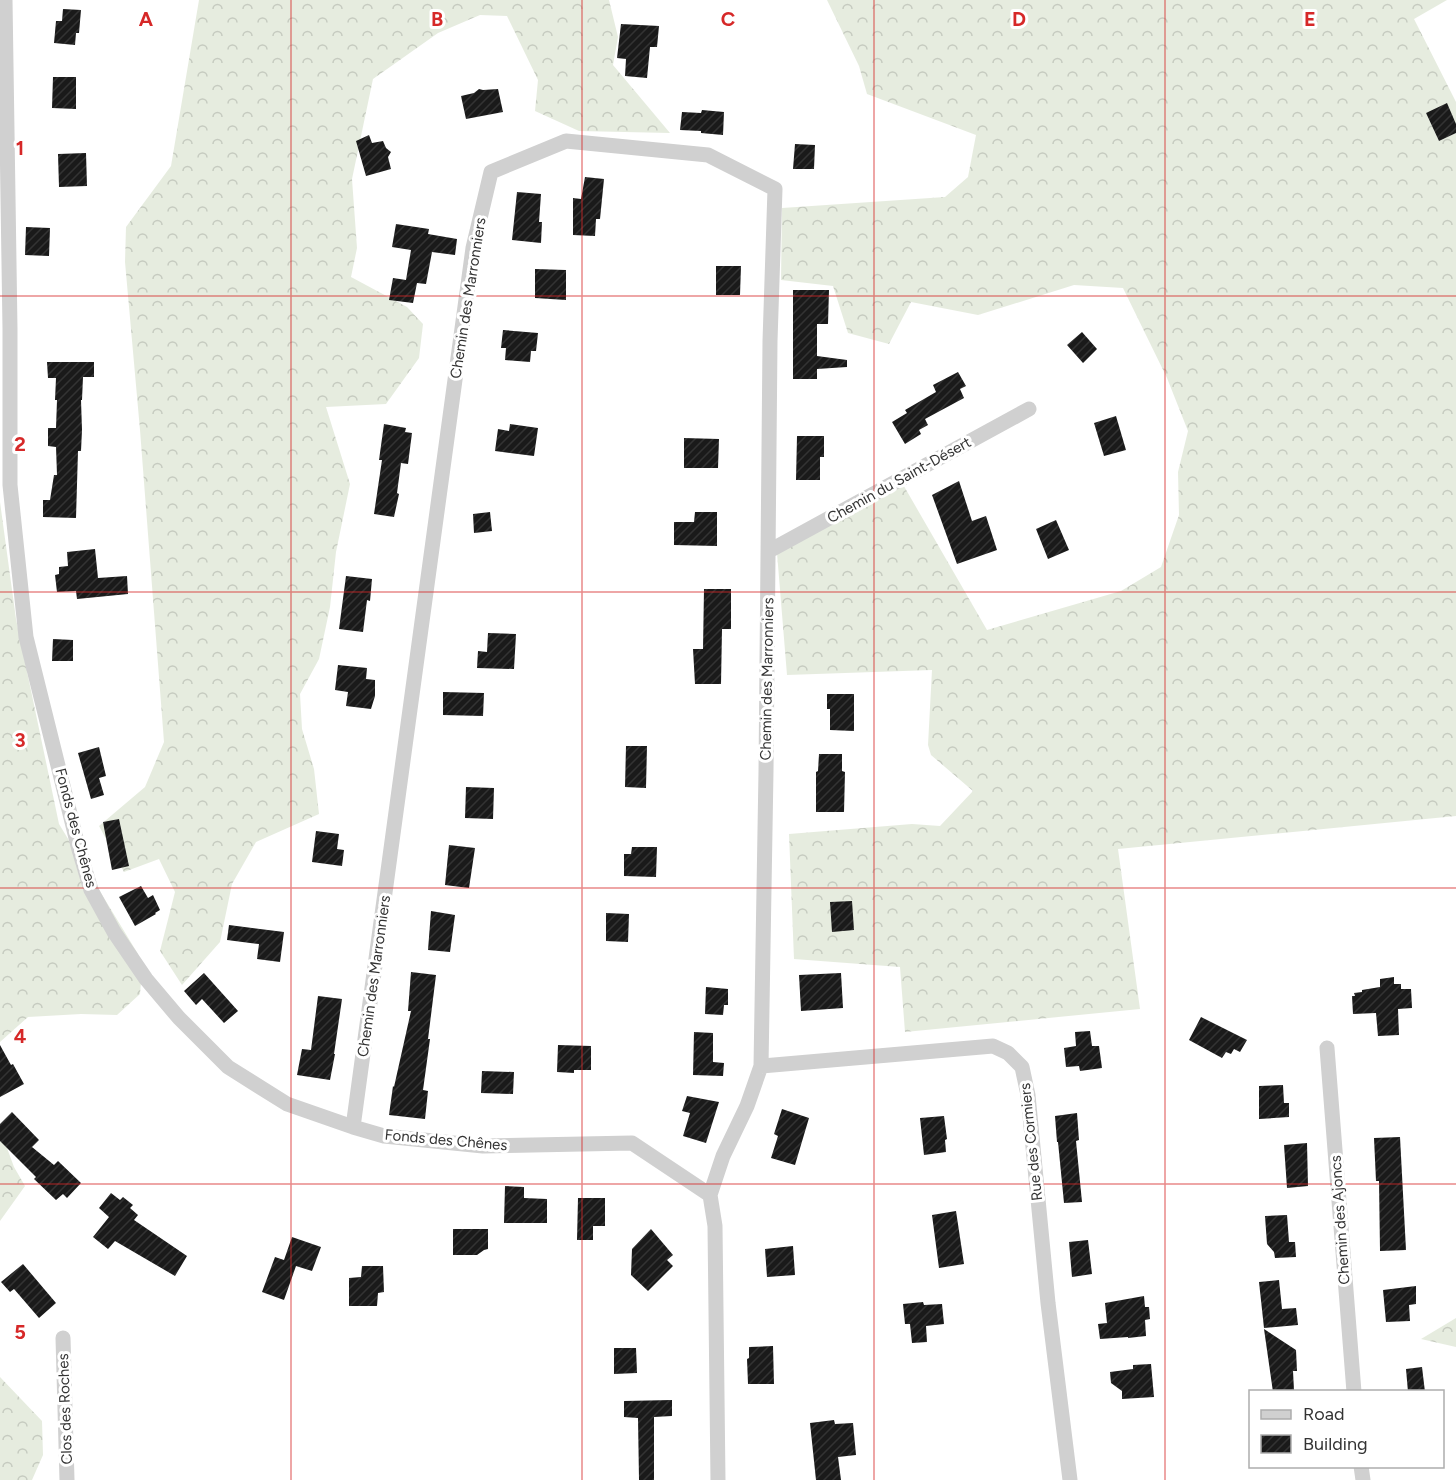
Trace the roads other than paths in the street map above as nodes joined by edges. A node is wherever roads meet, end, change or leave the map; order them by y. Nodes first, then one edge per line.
1 (5, 0) edge
2 (1029, 409) dead end
3 (769, 551) junction
4 (1327, 1048) dead end
5 (761, 1066) junction
6 (353, 1127) junction
7 (710, 1195) junction
8 (63, 1338) dead end
9 (1354, 1390) edge
10 (67, 1480) edge
11 (718, 1480) edge
12 (1070, 1480) edge

1 - 6 street, Fonds des Chênes
2 - 3 street, Chemin du Saint-Désert
3 - 5 street, Chemin des Marronniers
3 - 6 street, Chemin des Marronniers
4 - 9 street, Chemin des Ajoncs
5 - 7 street
5 - 12 street, Rue des Cormiers
6 - 7 street, Fonds des Chênes
7 - 11 street
8 - 10 street, Clos des Roches

